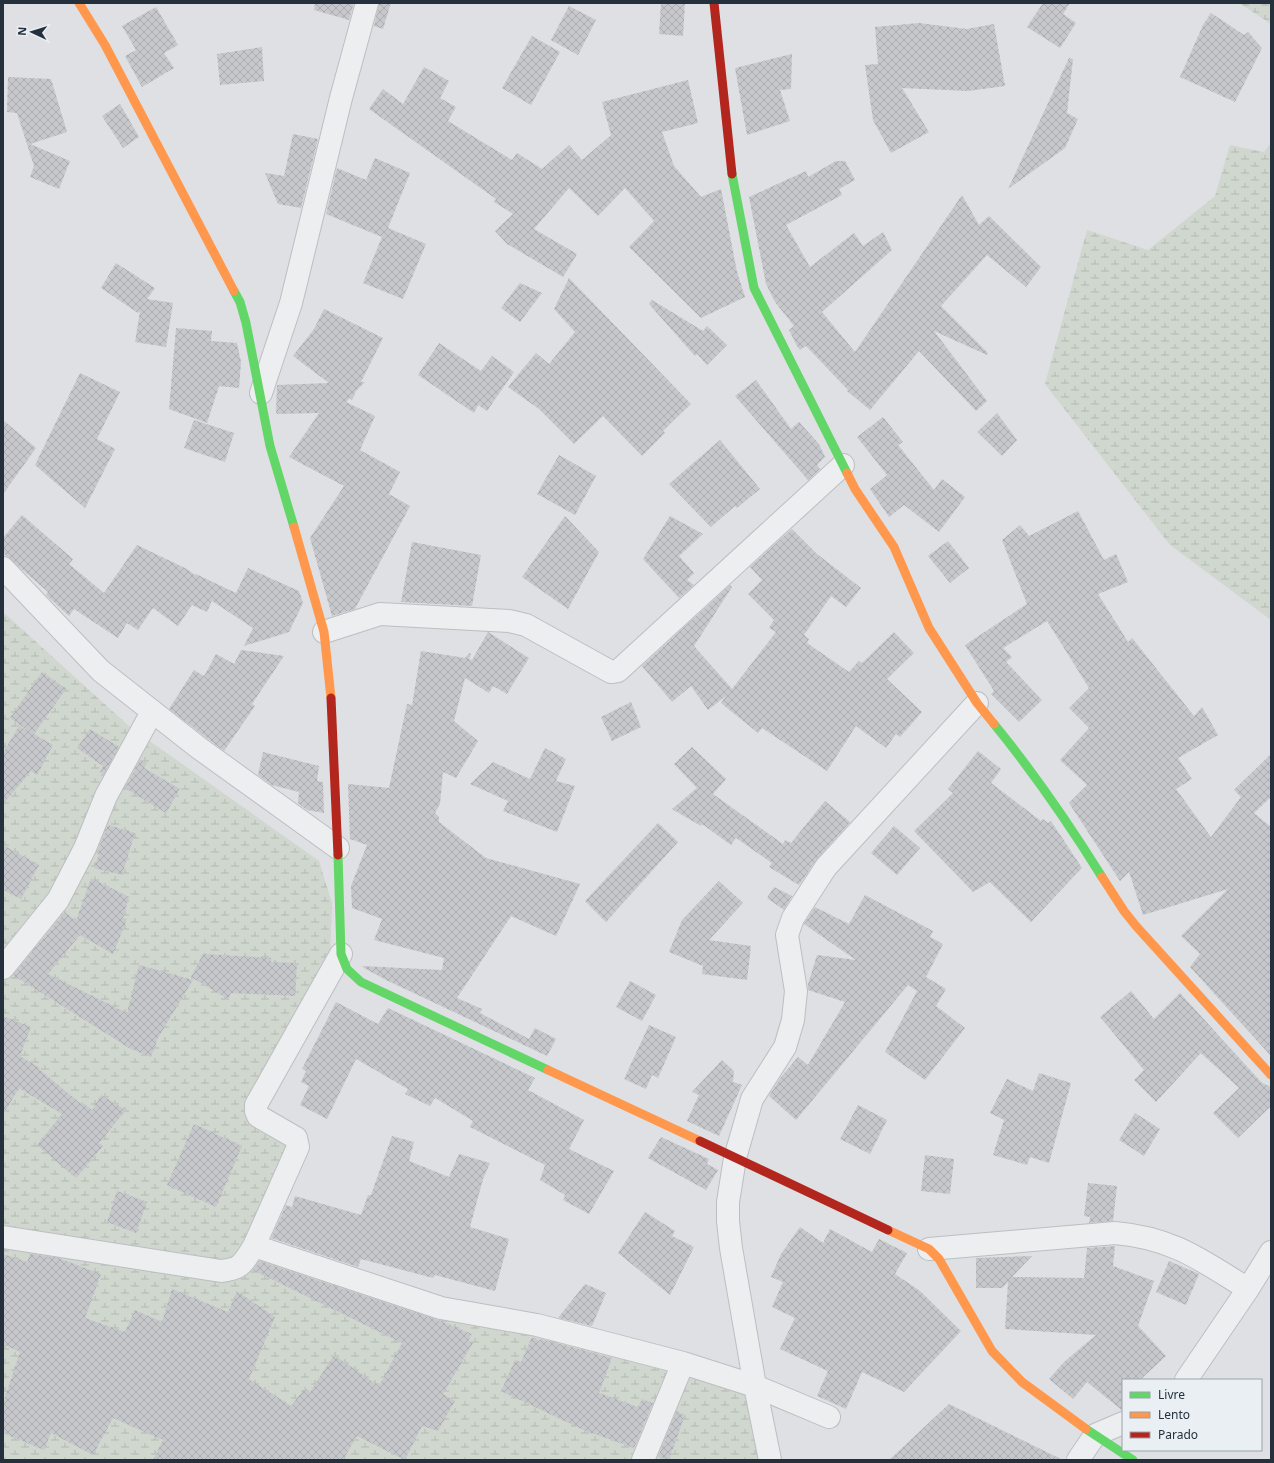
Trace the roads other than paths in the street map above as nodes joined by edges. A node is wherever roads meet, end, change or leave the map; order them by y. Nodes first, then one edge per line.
1 (79, 3) edge
2 (367, 3) edge
3 (714, 3) edge
4 (261, 393) junction
5 (843, 465) junction
6 (3, 568) edge
7 (324, 632) junction
8 (976, 704) junction
9 (152, 712) junction
10 (338, 848) junction
11 (341, 954) junction
12 (3, 968) edge
13 (1271, 1075) edge
14 (735, 1158) junction
15 (3, 1238) edge
16 (254, 1246) junction
17 (929, 1249) junction
18 (1271, 1252) edge
19 (1248, 1289) junction
20 (683, 1363) junction
21 (1187, 1379) edge
22 (755, 1386) junction
23 (829, 1417) dead end
24 (1122, 1423) edge
25 (1095, 1435) junction
26 (643, 1460) edge
27 (770, 1460) edge
28 (1078, 1460) edge
29 (1133, 1460) edge

1 - 4 street
2 - 4 street
3 - 5 street
4 - 7 street
5 - 7 street
5 - 8 street
6 - 9 street
7 - 10 street
8 - 13 street
8 - 14 street
9 - 10 street
9 - 12 street
10 - 11 street
11 - 14 street
11 - 16 street
14 - 17 street
14 - 22 street
15 - 16 street
16 - 20 street
17 - 19 street
17 - 25 street
18 - 19 street
19 - 21 street
20 - 22 street
20 - 26 street
22 - 23 street
22 - 27 street
24 - 25 street
25 - 28 street
25 - 29 street

